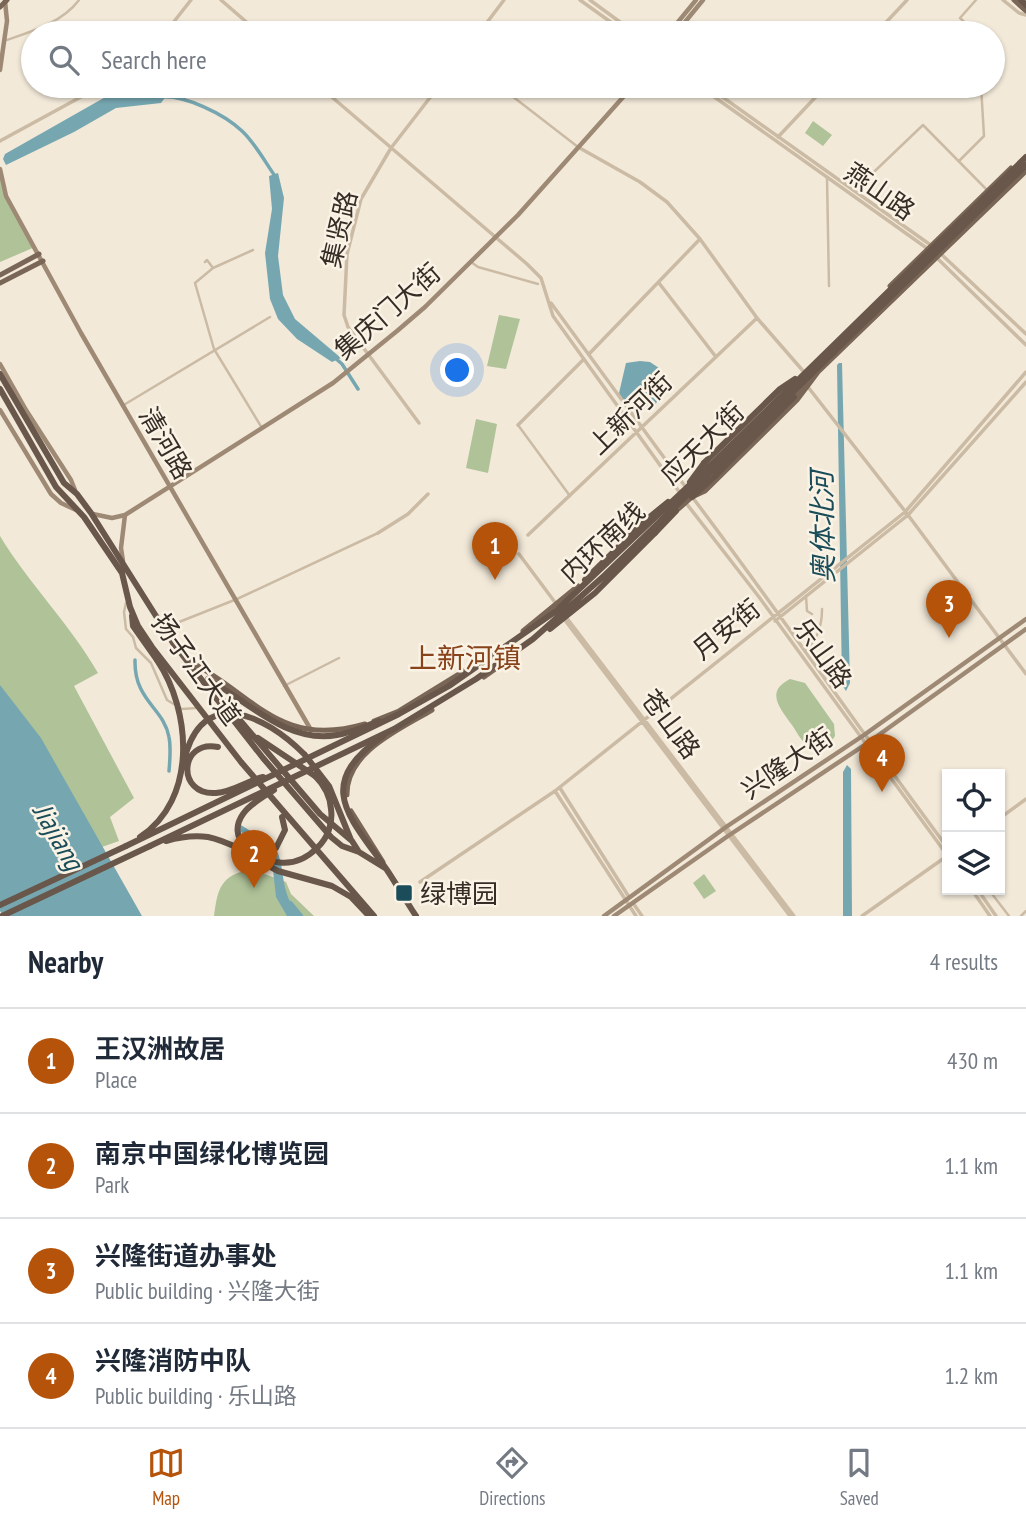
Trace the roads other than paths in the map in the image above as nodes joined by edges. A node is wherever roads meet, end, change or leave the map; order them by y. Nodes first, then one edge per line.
1 (6, 0) edge
2 (79, 0) edge
3 (191, 0) edge
4 (221, 0) edge
5 (504, 0) edge
6 (580, 0) edge
7 (590, 0) edge
8 (696, 0) edge
9 (703, 0) edge
10 (907, 0) edge
11 (976, 0) edge
12 (1003, 0) edge
13 (1014, 0) edge
14 (1021, 0) edge
15 (1026, 5) edge
16 (0, 7) edge
17 (1026, 13) edge
18 (54, 21) edge
19 (174, 21) edge
20 (245, 21) edge
21 (488, 21) edge
22 (609, 21) edge
23 (619, 21) edge
24 (679, 21) edge
25 (686, 21) edge
26 (887, 21) edge
27 (963, 21) edge
28 (21, 35) edge
29 (4, 41) junction
30 (0, 70) edge
31 (79, 98) edge
32 (333, 98) edge
33 (430, 98) edge
34 (515, 98) edge
35 (622, 98) edge
36 (716, 98) edge
37 (723, 98) edge
38 (815, 98) edge
39 (982, 98) edge
40 (776, 139) junction
41 (0, 141) edge
42 (578, 147) junction
43 (391, 148) junction
44 (1026, 155) edge
45 (959, 161) junction
46 (1026, 165) edge
47 (0, 169) edge
48 (1026, 172) edge
49 (827, 177) junction
50 (854, 190) junction
51 (987, 190) junction
52 (496, 237) junction
53 (699, 239) junction
54 (929, 247) junction
55 (253, 250) dead end
56 (39, 254) junction
57 (939, 256) junction
58 (43, 261) junction
59 (205, 262) dead end
60 (471, 262) junction
61 (213, 268) junction
62 (0, 275) edge
63 (0, 283) edge
64 (659, 283) junction
65 (538, 284) dead end
66 (829, 286) dead end
67 (550, 302) junction
68 (270, 317) dead end
69 (757, 318) junction
70 (1026, 334) edge
71 (1026, 345) edge
72 (214, 349) junction
73 (589, 354) junction
74 (368, 355) junction
75 (716, 357) junction
76 (584, 359) junction
77 (0, 364) edge
78 (815, 370) junction
79 (804, 372) junction
80 (1026, 372) edge
81 (0, 374) edge
82 (1026, 382) edge
83 (808, 387) junction
84 (0, 389) edge
85 (122, 406) junction
86 (0, 410) edge
87 (419, 423) dead end
88 (518, 425) joint
89 (642, 427) junction
90 (262, 428) junction
91 (637, 433) junction
92 (38, 441) junction
93 (63, 468) junction
94 (688, 484) junction
95 (170, 486) junction
96 (679, 492) junction
97 (428, 494) dead end
98 (76, 495) junction
99 (570, 496) junction
100 (692, 497) junction
101 (672, 498) junction
102 (686, 503) junction
103 (76, 510) junction
104 (676, 511) junction
105 (91, 513) junction
106 (906, 514) junction
107 (125, 515) junction
108 (378, 533) joint
109 (528, 535) dead end
110 (519, 554) dead end
111 (123, 561) junction
112 (834, 571) junction
113 (128, 596) junction
114 (806, 596) junction
115 (234, 599) junction
116 (555, 605) junction
117 (130, 607) junction
118 (822, 609) dead end
119 (780, 614) junction
120 (812, 614) dead end
121 (564, 617) junction
122 (774, 619) junction
123 (1026, 619) edge
124 (169, 626) dead end
125 (1026, 629) edge
126 (527, 632) junction
127 (999, 638) junction
128 (533, 639) junction
129 (1004, 645) junction
130 (805, 651) junction
131 (340, 658) dead end
132 (186, 659) junction
133 (197, 673) junction
134 (1026, 674) edge
135 (284, 686) junction
136 (199, 707) junction
137 (399, 714) junction
138 (642, 720) junction
139 (394, 729) junction
140 (249, 730) junction
141 (310, 732) junction
142 (862, 736) junction
143 (866, 743) junction
144 (241, 762) junction
145 (272, 775) junction
146 (295, 777) junction
147 (179, 782) junction
148 (557, 790) junction
149 (1026, 799) edge
150 (278, 806) junction
151 (1005, 814) edge
152 (725, 828) junction
153 (730, 835) junction
154 (352, 841) junction
155 (942, 841) edge
156 (126, 846) junction
157 (150, 846) junction
158 (942, 849) edge
159 (243, 852) junction
160 (359, 852) junction
161 (942, 860) edge
162 (385, 868) junction
163 (420, 883) dead end
164 (975, 895) edge
165 (981, 895) edge
166 (993, 895) edge
167 (630, 902) junction
168 (0, 905) edge
169 (1026, 911) edge
170 (2, 916) edge
171 (372, 916) edge
172 (416, 916) edge
173 (604, 916) edge
174 (614, 916) edge
175 (636, 916) edge
176 (642, 916) edge
177 (792, 916) edge
178 (863, 916) edge
179 (990, 916) edge
180 (996, 916) edge
181 (1009, 916) edge
182 (1021, 916) edge

1 - 16 main road
1 - 29 main road
2 - 18 street
3 - 19 street
4 - 20 street
5 - 21 street
6 - 22 street
7 - 23 street
8 - 24 main road
9 - 25 main road
10 - 26 street
11 - 27 street
12 - 17 street
13 - 17 main road
14 - 15 highway
28 - 29 street
29 - 30 main road
31 - 41 street
32 - 43 street, 乐山路
33 - 43 street, 集贤路
34 - 42 street
35 - 42 main road, 集庆门大街
36 - 40 street, 燕山路
37 - 40 street, 燕山路
38 - 40 street
39 - 45 street
40 - 49 street, 燕山路
40 - 50 street, 燕山路
42 - 52 main road, 集庆门大街
42 - 53 street
43 - 52 street, 乐山路
43 - 74 street, 集贤路
44 - 51 main road, 应天大街
44 - 78 highway, 内环南线, bridge
45 - 50 street
45 - 51 street
46 - 78 highway, 内环南线, bridge
47 - 56 main road, 清河路
48 - 57 main road, 应天大街
49 - 54 street, 燕山路
49 - 66 street
50 - 54 street, 燕山路
51 - 54 main road, 应天大街
52 - 60 main road, 集庆门大街
52 - 67 street, 乐山路
53 - 64 street
53 - 69 street
54 - 57 street, 燕山路
54 - 79 main road, 应天大街
55 - 61 street
56 - 58 main road, 清河路
56 - 62 main road
57 - 70 street, 燕山路
57 - 71 street, 燕山路
57 - 78 main road, 应天大街
58 - 63 main road
58 - 85 main road, 清河路
59 - 61 street
60 - 65 street
60 - 74 main road, 集庆门大街
61 - 72 street
64 - 73 street
64 - 75 street
67 - 73 street, 乐山路
67 - 76 street, 乐山路
68 - 72 street
69 - 75 street, 上新河街
69 - 79 street
72 - 85 street
72 - 90 street
73 - 76 street
73 - 89 street, 乐山路
74 - 87 street
74 - 90 main road, 集庆门大街
75 - 89 street, 上新河街
76 - 88 street
76 - 91 street, 乐山路
77 - 93 main road
78 - 83 main road, 应天大街
78 - 94 highway, bridge
78 - 100 main road, 应天大街
78 - 100 highway, bridge
78 - 126 highway, 内环南线, bridge
78 - 128 highway, 内环南线, bridge
79 - 94 main road, 应天大街
80 - 106 street
81 - 92 highway, 扬子江大道
82 - 106 street
83 - 100 main road, 应天大街
83 - 106 street
84 - 103 highway, 扬子江大道
85 - 95 main road, 清河路
86 - 103 main road
88 - 99 street
89 - 91 street, 上新河街
89 - 94 street, 乐山路
90 - 95 main road, 集庆门大街
91 - 96 street, 乐山路
91 - 99 street, 上新河街
92 - 93 main road
92 - 98 highway, 扬子江大道
93 - 98 main road
94 - 96 main road, 应天大街
94 - 100 street, 乐山路
95 - 107 main road, 集庆门大街
95 - 115 main road, 清河路
96 - 101 main road, 应天大街
96 - 102 street, 乐山路
97 - 108 street
98 - 105 highway, 扬子江大道
99 - 109 street, 上新河街
100 - 102 main road, 应天大街
100 - 119 street, 乐山路
101 - 116 main road, 应天大街
101 - 126 highway, bridge
102 - 104 main road, 应天大街
102 - 122 street, 乐山路
103 - 113 highway, 扬子江大道
104 - 121 main road, 应天大街
104 - 128 highway, bridge
105 - 107 main road
105 - 111 highway, 扬子江大道
106 - 112 street
106 - 127 street
107 - 111 main road
108 - 115 street
110 - 116 street, 苍山路
111 - 132 highway, 扬子江大道
112 - 114 street
112 - 119 street, 月安街
113 - 117 highway, 扬子江大道
113 - 136 street
114 - 119 street
114 - 120 street
115 - 124 street
115 - 135 main road, 清河路
116 - 121 street, 苍山路
116 - 141 main road, 应天大街
117 - 136 highway, 扬子江大道
117 - 147 highway, bridge
118 - 130 street
119 - 122 street, 月安街
119 - 130 street, 乐山路
121 - 138 street, 苍山路
121 - 162 main road, 应天大街
122 - 138 street, 月安街
122 - 142 street, 乐山路
123 - 127 main road, 兴隆大街
125 - 129 main road, 兴隆大街
126 - 137 highway, 内环南线, bridge
127 - 129 street
127 - 142 main road, 兴隆大街
128 - 139 highway, 内环南线, bridge
129 - 134 street
129 - 143 main road, 兴隆大街
130 - 142 street, 乐山路
131 - 135 street
132 - 133 highway, 扬子江大道
132 - 141 main road, 应天大街
133 - 140 highway, 扬子江大道
133 - 141 highway
133 - 160 highway, 扬子江大道
135 - 141 main road, 清河路
136 - 144 highway, 扬子江大道
137 - 141 highway, bridge
137 - 145 highway, 内环南线, bridge
138 - 148 street, 月安街
138 - 152 street, 苍山路
139 - 146 highway, 内环南线, bridge
139 - 162 highway, bridge
140 - 154 highway, 扬子江大道
140 - 159 highway, bridge
142 - 143 street, 乐山路
142 - 152 main road, 兴隆大街
143 - 153 main road, 兴隆大街
143 - 155 street, 乐山路
143 - 158 street, 乐山路
144 - 145 highway, bridge
144 - 150 highway, 扬子江大道
145 - 156 highway, 内环南线, bridge
146 - 150 highway, bridge
146 - 157 highway, 内环南线, bridge
147 - 154 highway, bridge
147 - 156 highway, bridge
148 - 163 street, 月安街
148 - 167 street
149 - 151 street
150 - 171 highway, 扬子江大道
152 - 153 street, 苍山路
152 - 167 main road, 兴隆大街
153 - 167 main road, 兴隆大街
153 - 177 street, 苍山路
154 - 160 highway, 扬子江大道
156 - 168 highway
157 - 159 highway, bridge
157 - 170 highway
159 - 171 highway, bridge
160 - 162 highway, 扬子江大道
161 - 178 street
162 - 172 highway
164 - 179 street
165 - 180 street
166 - 181 street
167 - 173 main road, 兴隆大街
167 - 174 main road, 兴隆大街
167 - 175 street
167 - 176 street
169 - 182 street

